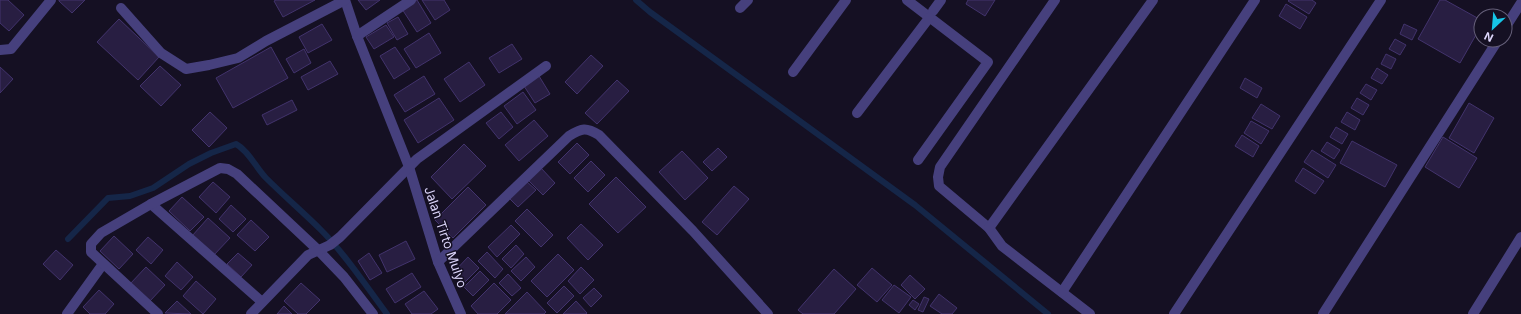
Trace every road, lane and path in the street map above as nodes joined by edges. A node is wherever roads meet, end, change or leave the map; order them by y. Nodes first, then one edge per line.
1 (51, 0) edge
2 (345, 0) edge
3 (411, 0) edge
4 (748, 0) edge
5 (846, 0) edge
6 (907, 0) edge
7 (941, 0) edge
8 (1055, 0) edge
9 (1153, 0) edge
10 (1255, 0) edge
11 (1381, 0) edge
12 (1521, 3) edge
13 (121, 8) dead end
14 (740, 8) dead end
15 (931, 15) junction
16 (1513, 16) edge
17 (357, 36) junction
18 (1493, 48) edge
19 (0, 50) edge
20 (546, 66) dead end
21 (793, 72) dead end
22 (857, 113) dead end
23 (918, 160) dead end
24 (409, 167) junction
25 (151, 204) junction
26 (989, 228) junction
27 (1521, 236) edge
28 (319, 251) junction
29 (438, 262) junction
30 (103, 264) junction
31 (1062, 292) junction
32 (262, 302) junction
33 (67, 314) edge
34 (158, 314) edge
35 (252, 314) edge
36 (373, 314) edge
37 (461, 314) edge
38 (768, 314) edge
39 (1090, 314) edge
40 (1174, 314) edge
41 (1323, 314) edge
42 (1473, 314) edge

1 - 19 street
2 - 13 street
2 - 17 street, Jalan Tirto Mulyo
3 - 17 street
4 - 14 street
5 - 21 street
6 - 15 street
7 - 15 street
8 - 26 street
9 - 26 street
10 - 31 street
11 - 40 street
12 - 16 street
15 - 22 street
15 - 23 street
17 - 24 street, Jalan Tirto Mulyo
18 - 41 street
20 - 24 street
24 - 28 street
24 - 29 street, Jalan Tirto Mulyo
25 - 28 street
25 - 30 street
25 - 32 street
26 - 31 street
27 - 42 street
28 - 32 street
28 - 36 street
29 - 37 street, Jalan Tirto Mulyo
29 - 38 street
30 - 33 street
30 - 34 street
31 - 39 street
32 - 35 street

